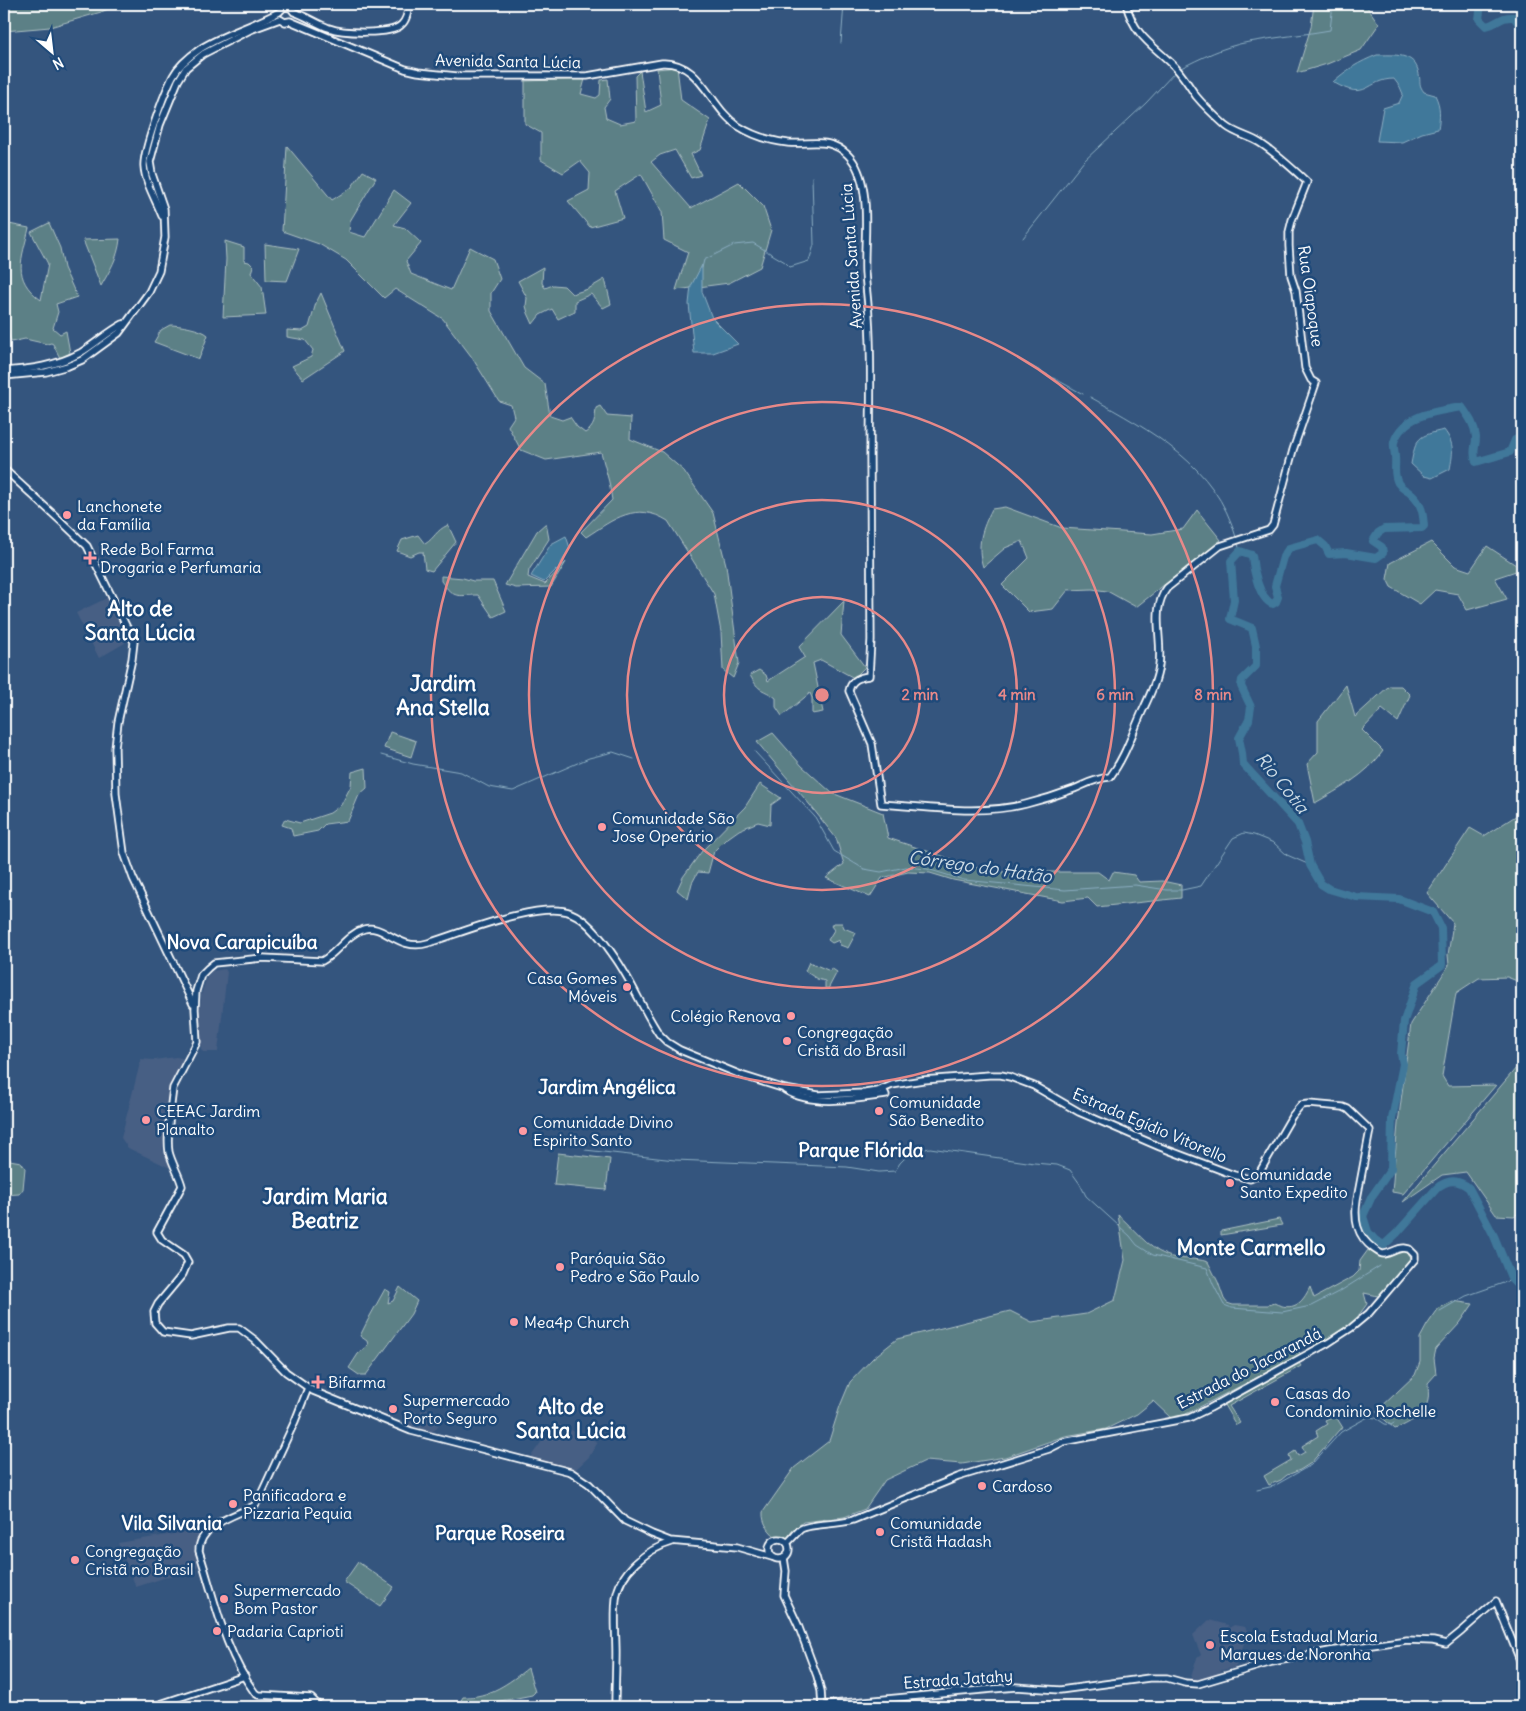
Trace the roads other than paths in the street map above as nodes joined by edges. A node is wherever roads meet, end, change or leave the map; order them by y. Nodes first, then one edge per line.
1 (409, 4) edge
2 (1126, 4) edge
3 (290, 8) edge
4 (279, 9) edge
5 (280, 19) junction
6 (290, 21) junction
7 (338, 30) junction
8 (334, 41) junction
9 (164, 220) junction
10 (125, 323) junction
11 (4, 371) edge
12 (4, 376) edge
13 (4, 469) edge
14 (881, 804) joint
15 (195, 1008) junction
16 (883, 1089) junction
17 (784, 1090) junction
18 (1368, 1245) joint
19 (308, 1388) junction
20 (674, 1541) junction
21 (787, 1543) junction
22 (770, 1545) junction
23 (755, 1552) junction
24 (772, 1557) junction
25 (784, 1558) junction
26 (1522, 1665) edge
27 (245, 1676) junction
28 (822, 1706) edge
29 (151, 1707) edge
30 (320, 1707) edge
31 (615, 1707) edge

1 - 7 street
2 - 14 street, Rua Oiapoque
3 - 4 street
3 - 6 street
3 - 7 street
4 - 5 street
4 - 9 street
5 - 6 street
5 - 9 street
6 - 8 street, Avenida Santa Lúcia
7 - 8 street
8 - 14 street, Avenida Santa Lúcia
9 - 10 street
10 - 11 street
10 - 12 street
13 - 15 street
15 - 17 street
15 - 19 street
16 - 17 street, Estrada Egídio Vitorello
16 - 17 street
16 - 18 street, Estrada Egídio Vitorello
18 - 21 street, Estrada do Jacarandá
19 - 20 street
19 - 27 street
20 - 23 street
20 - 31 street
21 - 22 street
21 - 25 street
22 - 23 street
22 - 24 street
23 - 24 street
24 - 25 street
25 - 28 street
26 - 28 street, Estrada Jatahy
27 - 29 street
27 - 30 street

